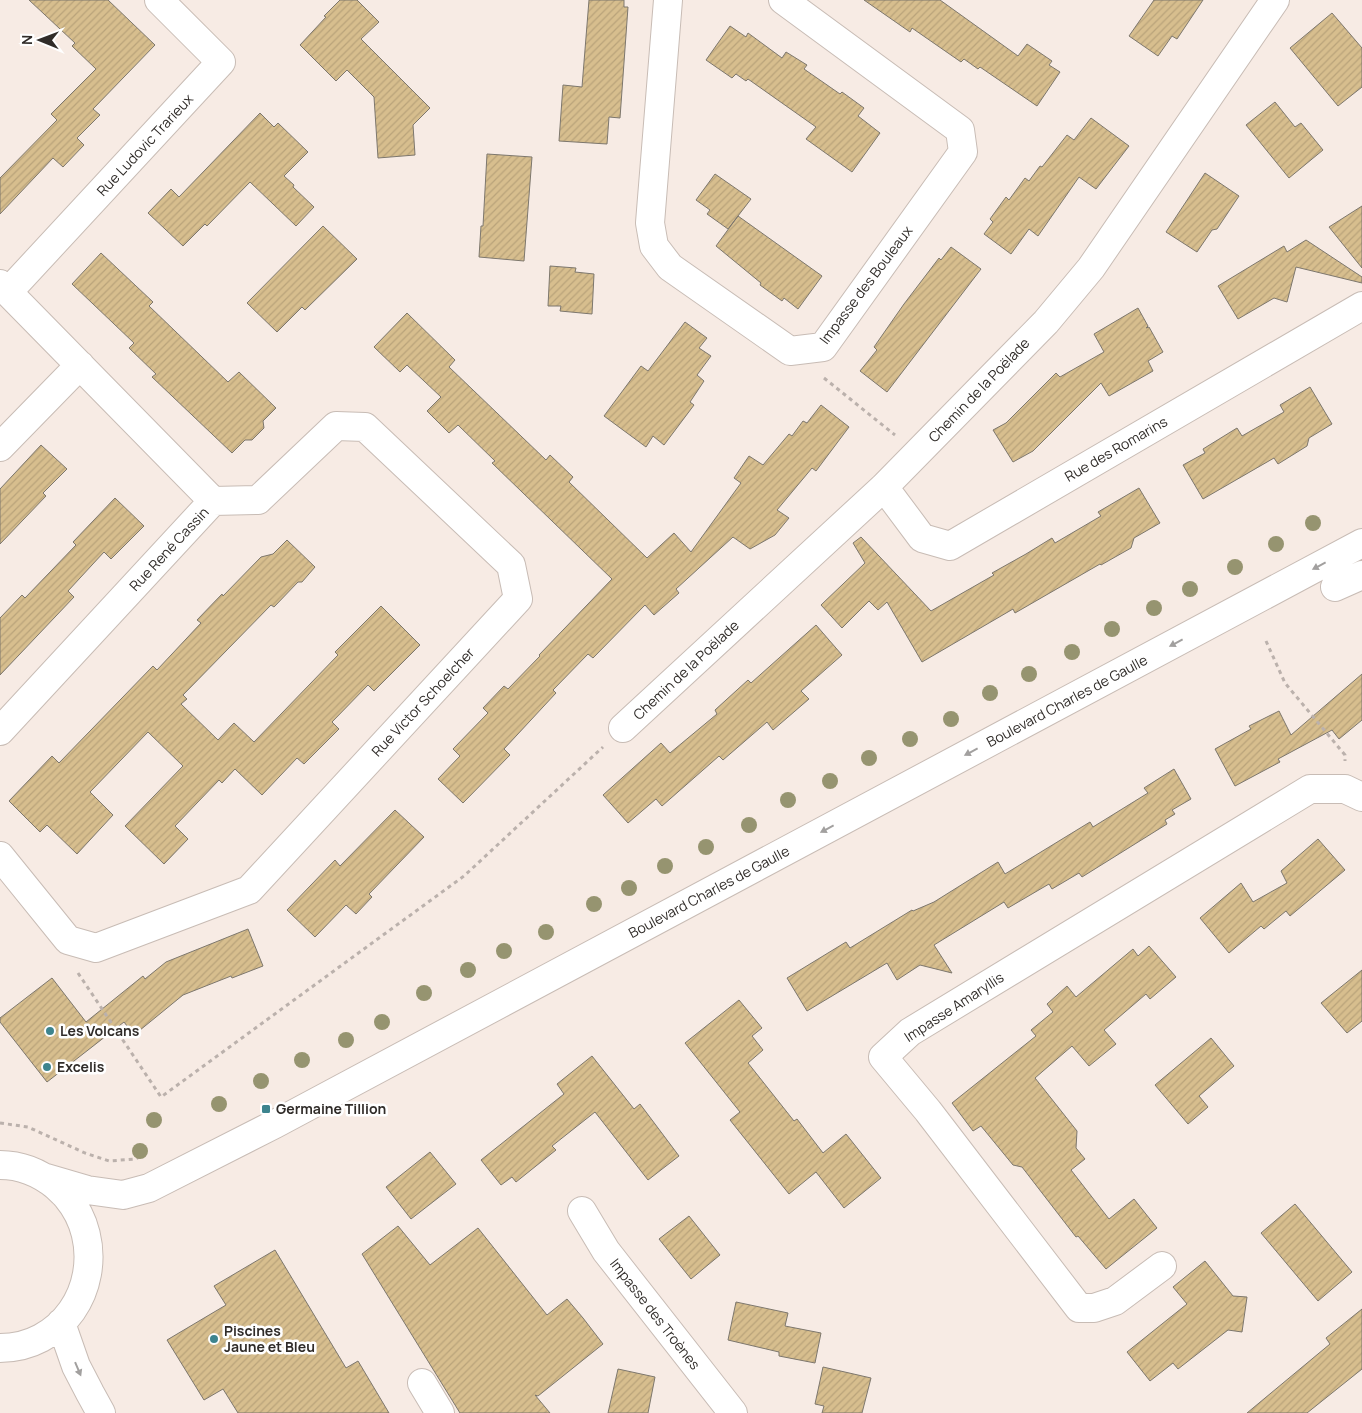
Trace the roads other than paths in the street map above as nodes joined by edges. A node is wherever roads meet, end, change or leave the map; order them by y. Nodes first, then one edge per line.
1 (159, 0) edge
2 (668, 0) edge
3 (782, 0) edge
4 (1275, 0) edge
5 (4, 288) edge
6 (1362, 306) edge
7 (80, 365) junction
8 (0, 447) edge
9 (884, 487) junction
10 (213, 502) junction
11 (1362, 543) edge
12 (1362, 575) edge
13 (1335, 586) dead end
14 (623, 728) road end
15 (0, 731) edge
16 (1354, 793) edge
17 (0, 856) edge
18 (0, 1165) edge
19 (46, 1178) junction
20 (582, 1211) dead end
21 (1162, 1266) dead end
22 (61, 1324) junction
23 (0, 1348) edge
24 (422, 1383) dead end
25 (101, 1413) edge
26 (440, 1413) edge
27 (733, 1413) edge

1 - 5 street, Rue Ludovic Trarieux
2 - 3 street, Impasse des Bouleaux
4 - 9 street, Chemin de la Poëlade
5 - 7 street, Rue René Cassin
6 - 9 street, Rue des Romarins
7 - 8 street
7 - 10 street, Rue René Cassin
9 - 14 street, Chemin de la Poëlade
10 - 15 street, Rue René Cassin
10 - 17 street, Rue Victor Schoelcher
11 -> 19 street, Boulevard Charles de Gaulle
12 - 13 street
16 - 21 street, Impasse Amaryllis
18 - 19 street
19 - 22 street
20 - 27 street, Impasse des Troènes
22 - 23 street
22 -> 25 street
24 - 26 street

